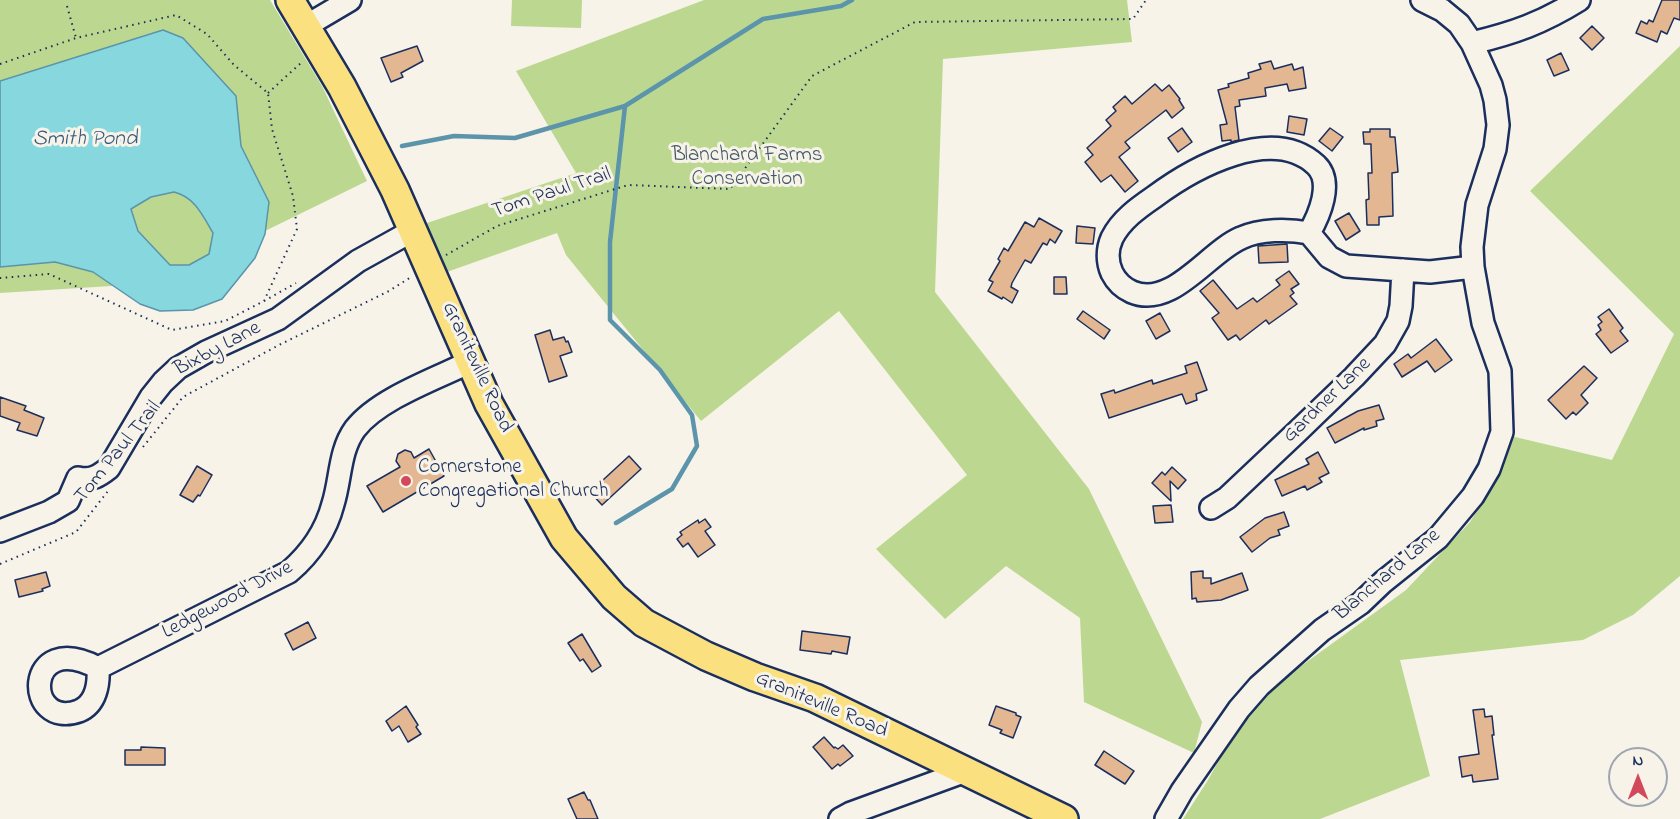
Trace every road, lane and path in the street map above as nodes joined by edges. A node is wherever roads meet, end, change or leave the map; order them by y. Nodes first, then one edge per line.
1 (290, 0) edge
2 (350, 0) edge
3 (1146, 0) edge
4 (1422, 0) edge
5 (1579, 0) edge
6 (67, 6) dead end
7 (312, 36) junction
8 (76, 39) junction
9 (1472, 43) junction
10 (0, 64) edge
11 (268, 93) junction
12 (412, 231) junction
13 (1309, 233) junction
14 (429, 266) junction
15 (1473, 267) junction
16 (1403, 270) junction
17 (0, 279) edge
18 (470, 362) junction
19 (140, 451) dead end
20 (111, 487) dead end
21 (1211, 508) dead end
22 (0, 531) edge
23 (0, 564) edge
24 (98, 668) dead end
25 (963, 772) junction
26 (840, 819) edge
27 (1064, 819) edge
28 (1166, 819) edge

1 - 7 main road, Graniteville Road
2 - 7 street
3 - 14 path, Tom Paul Trail
4 - 9 street, Blanchard Lane
5 - 9 street
6 - 8 path
7 - 11 path
7 - 12 main road, Graniteville Road
8 - 10 path
8 - 11 path
9 - 15 street, Blanchard Lane
11 - 17 path
12 - 14 main road, Graniteville Road
12 - 22 street, Bixby Lane
13 - 13 street
13 - 16 street
14 - 18 main road, Graniteville Road
14 - 19 path, Tom Paul Trail
15 - 16 street
15 - 28 street, Blanchard Lane
16 - 21 street, Gardner Lane
18 - 24 street, Ledgewood Drive
18 - 25 main road, Graniteville Road
20 - 23 path, Tom Paul Trail
25 - 26 street
25 - 27 main road, Graniteville Road

